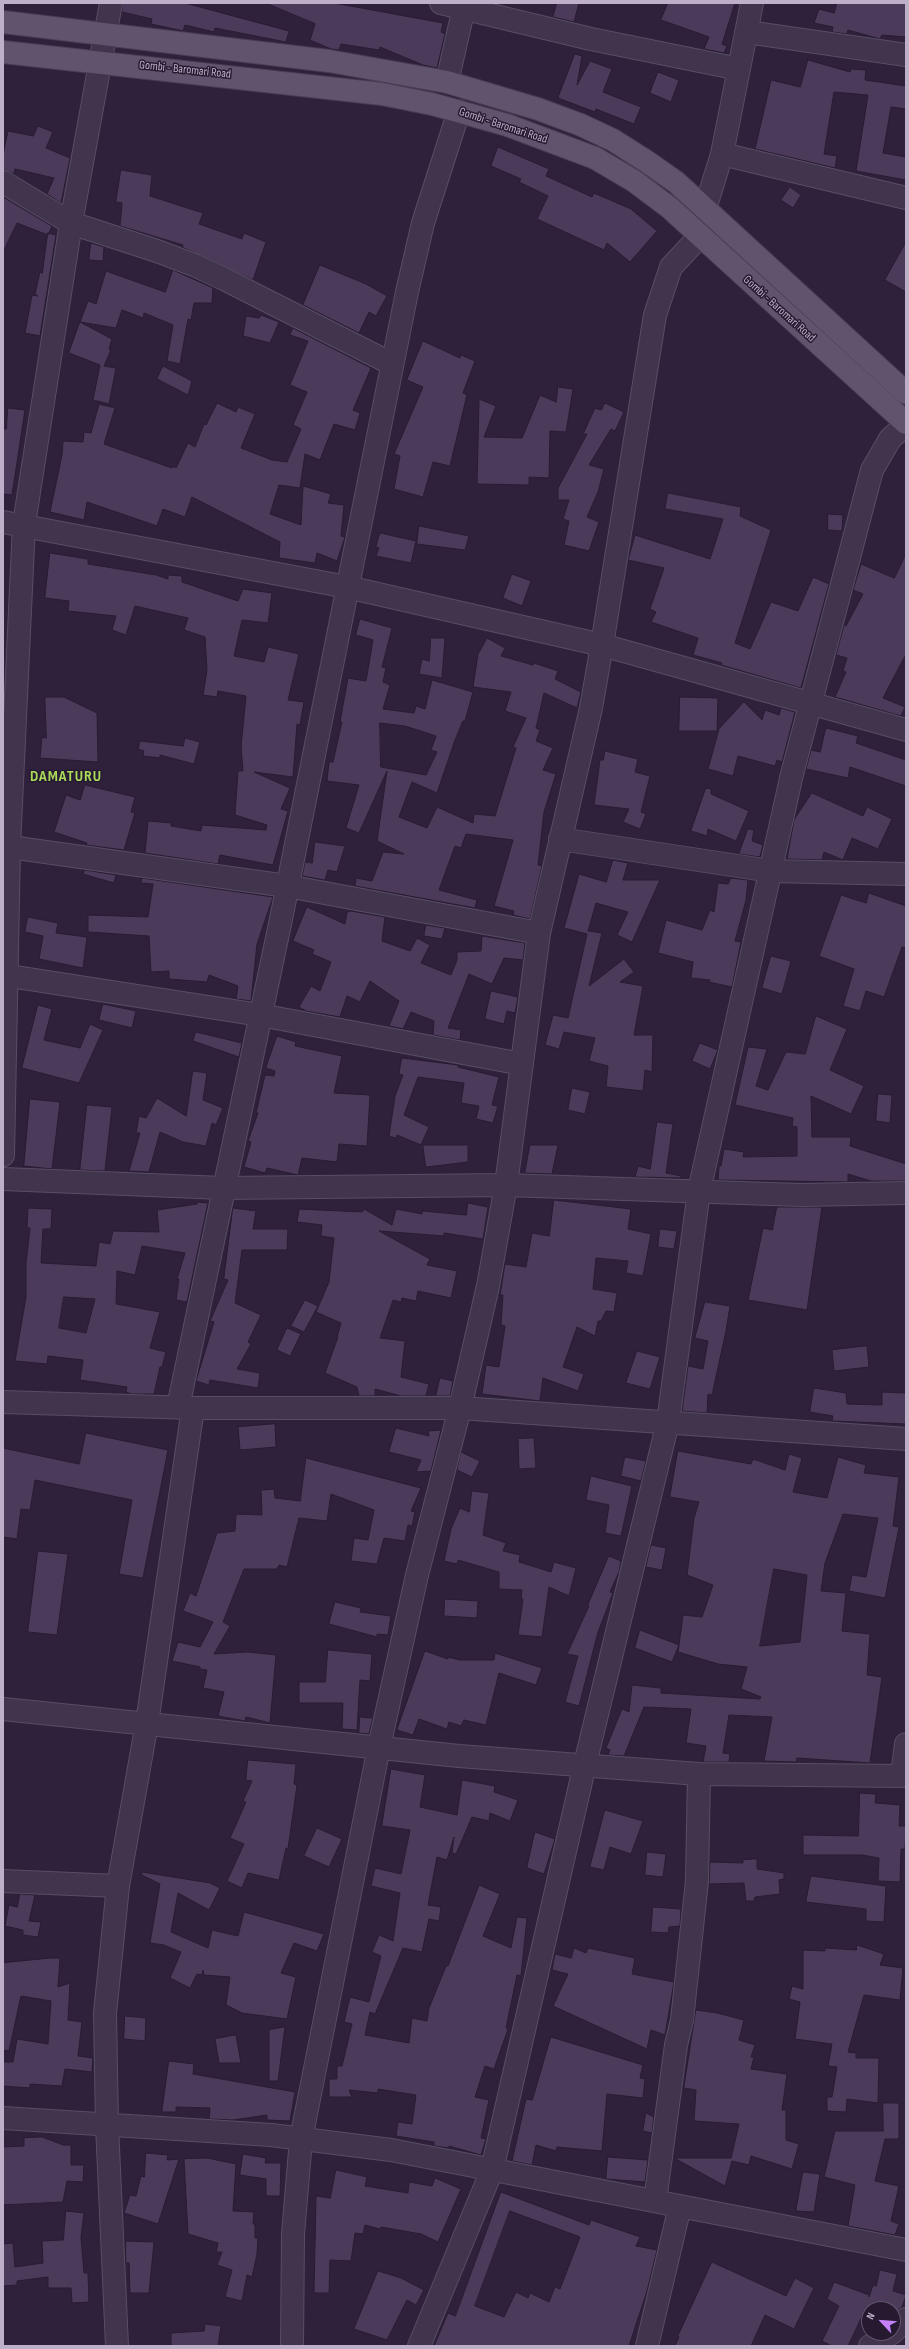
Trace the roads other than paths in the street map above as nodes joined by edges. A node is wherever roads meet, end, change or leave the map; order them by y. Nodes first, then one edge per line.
1 (111, 3) edge
2 (441, 3) edge
3 (752, 3) edge
4 (464, 6) edge
5 (3, 22) edge
6 (747, 32) junction
7 (105, 33) junction
8 (3, 52) edge
9 (906, 55) edge
10 (100, 61) junction
11 (739, 69) junction
12 (447, 82) junction
13 (459, 111) junction
14 (722, 154) junction
15 (3, 182) edge
16 (906, 198) edge
17 (705, 209) junction
18 (71, 223) junction
19 (699, 237) junction
20 (392, 364) junction
21 (906, 393) edge
22 (906, 424) edge
23 (13, 523) edge
24 (347, 587) junction
25 (602, 645) junction
26 (812, 702) junction
27 (906, 730) edge
28 (560, 839) junction
29 (6, 847) edge
30 (771, 871) junction
31 (906, 874) edge
32 (287, 886) junction
33 (539, 933) junction
34 (5, 975) edge
35 (260, 1015) junction
36 (522, 1064) junction
37 (3, 1155) edge
38 (3, 1179) edge
39 (506, 1185) junction
40 (223, 1188) junction
41 (699, 1191) junction
42 (906, 1193) edge
43 (3, 1402) edge
44 (186, 1408) junction
45 (460, 1408) junction
46 (668, 1422) junction
47 (906, 1439) edge
48 (3, 1709) edge
49 (147, 1723) junction
50 (906, 1744) edge
51 (379, 1747) junction
52 (585, 1764) junction
53 (699, 1774) junction
54 (904, 1776) edge
55 (3, 1881) edge
56 (118, 1886) junction
57 (3, 2118) edge
58 (107, 2125) junction
59 (301, 2139) junction
60 (492, 2170) junction
61 (655, 2201) junction
62 (680, 2206) junction
63 (906, 2250) edge
64 (117, 2346) edge
65 (292, 2346) edge
66 (419, 2346) edge
67 (647, 2346) edge

1 - 7 street
2 - 4 street
3 - 6 street
4 - 11 street
4 - 12 street
5 - 7 main road, Gombi - Baromari Road
6 - 9 street
6 - 11 street
7 - 10 street
7 - 12 main road, Gombi - Baromari Road
8 - 10 main road, Gombi - Baromari Road
10 - 13 main road, Gombi - Baromari Road
10 - 18 street
11 - 14 street
12 - 17 main road, Gombi - Baromari Road
13 - 19 main road, Gombi - Baromari Road
13 - 20 street
14 - 16 street
14 - 17 street
15 - 18 street
17 - 21 main road, Gombi - Baromari Road
18 - 20 street
18 - 23 street
19 - 22 main road, Gombi - Baromari Road
19 - 25 street
20 - 24 street
22 - 26 street
23 - 24 street
23 - 29 street
24 - 25 street
24 - 32 street
25 - 26 street
25 - 28 street
26 - 27 street
26 - 30 street
28 - 30 street
28 - 33 street
29 - 32 street
29 - 34 street
30 - 31 street
30 - 41 street
32 - 33 street
32 - 35 street
33 - 36 street
34 - 35 street
34 - 37 street
35 - 36 street
35 - 40 street
36 - 39 street
38 - 40 street
39 - 40 street
39 - 41 street
39 - 45 street
40 - 44 street
41 - 42 street
41 - 46 street
43 - 44 street
44 - 45 street
44 - 49 street
45 - 46 street
45 - 51 street
46 - 47 street
46 - 52 street
48 - 49 street
49 - 51 street
49 - 56 street
50 - 54 street
51 - 52 street
51 - 59 street
52 - 53 street
52 - 60 street
53 - 54 street
53 - 61 street
55 - 56 street
56 - 58 street
57 - 58 street
58 - 59 street
58 - 64 street
59 - 60 street
59 - 65 street
60 - 61 street
60 - 66 street
61 - 62 street
62 - 63 street
62 - 67 street

